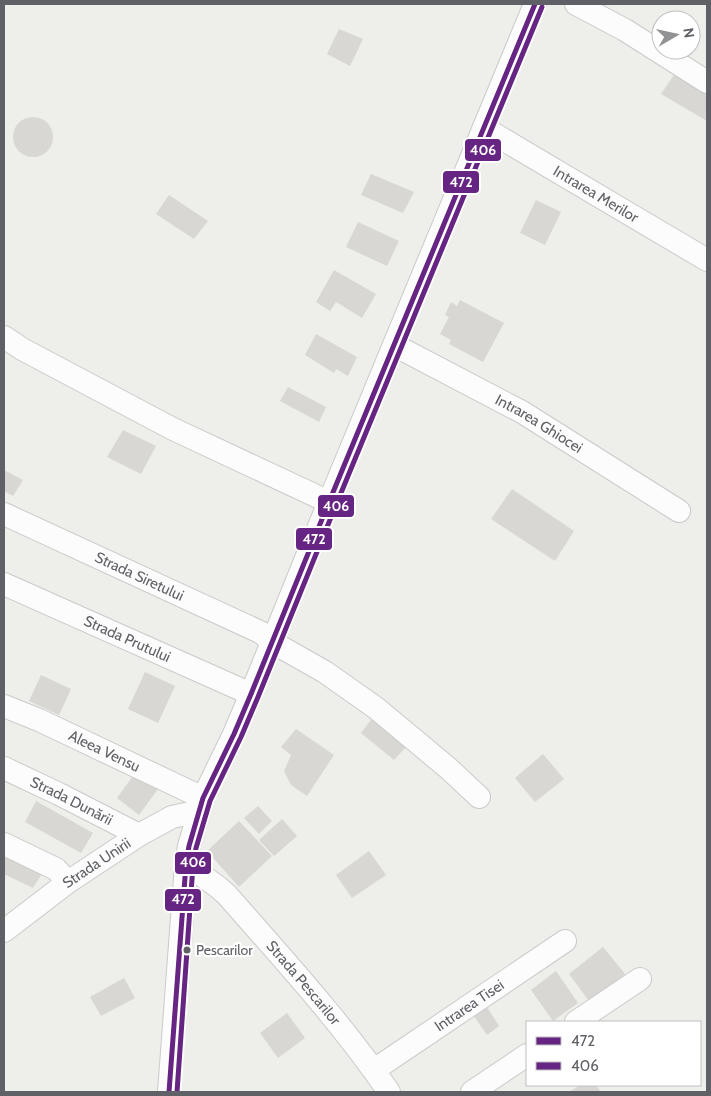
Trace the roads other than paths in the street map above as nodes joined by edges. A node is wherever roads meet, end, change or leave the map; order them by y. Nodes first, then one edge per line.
1 (535, 4) edge
2 (576, 4) edge
3 (707, 82) edge
4 (484, 128) junction
5 (707, 260) edge
6 (4, 337) edge
7 (394, 345) junction
8 (328, 502) junction
9 (679, 511) dead end
10 (4, 514) edge
11 (4, 584) edge
12 (272, 642) junction
13 (251, 694) junction
14 (4, 706) edge
15 (4, 768) edge
16 (479, 796) dead end
17 (201, 805) junction
18 (139, 835) junction
19 (4, 844) edge
20 (186, 864) junction
21 (68, 882) junction
22 (4, 931) edge
23 (565, 941) dead end
24 (640, 979) dead end
25 (577, 1021) edge
26 (526, 1056) edge
27 (374, 1070) junction
28 (168, 1092) edge
29 (389, 1092) edge
30 (472, 1092) edge

1 - 4 street
2 - 3 street
4 - 5 street, Intrarea Merilor
4 - 7 street
6 - 8 street
7 - 8 street
7 - 9 street, Intrarea Ghiocei
8 - 12 street
10 - 12 street, Strada Siretului
11 - 13 street, Strada Prutului
12 - 13 street
12 - 16 street, Strada Siretului
13 - 17 street
14 - 17 street, Aleea Vensu
15 - 18 street, Strada Dunării
17 - 18 street, Strada Unirii
17 - 20 street
18 - 21 street, Strada Unirii
19 - 21 street
20 - 27 street, Strada Pescarilor
20 - 28 street
21 - 22 street, Strada Unirii
23 - 27 street, Intrarea Tisei
24 - 25 street
26 - 30 street
27 - 29 street, Strada Pescarilor

